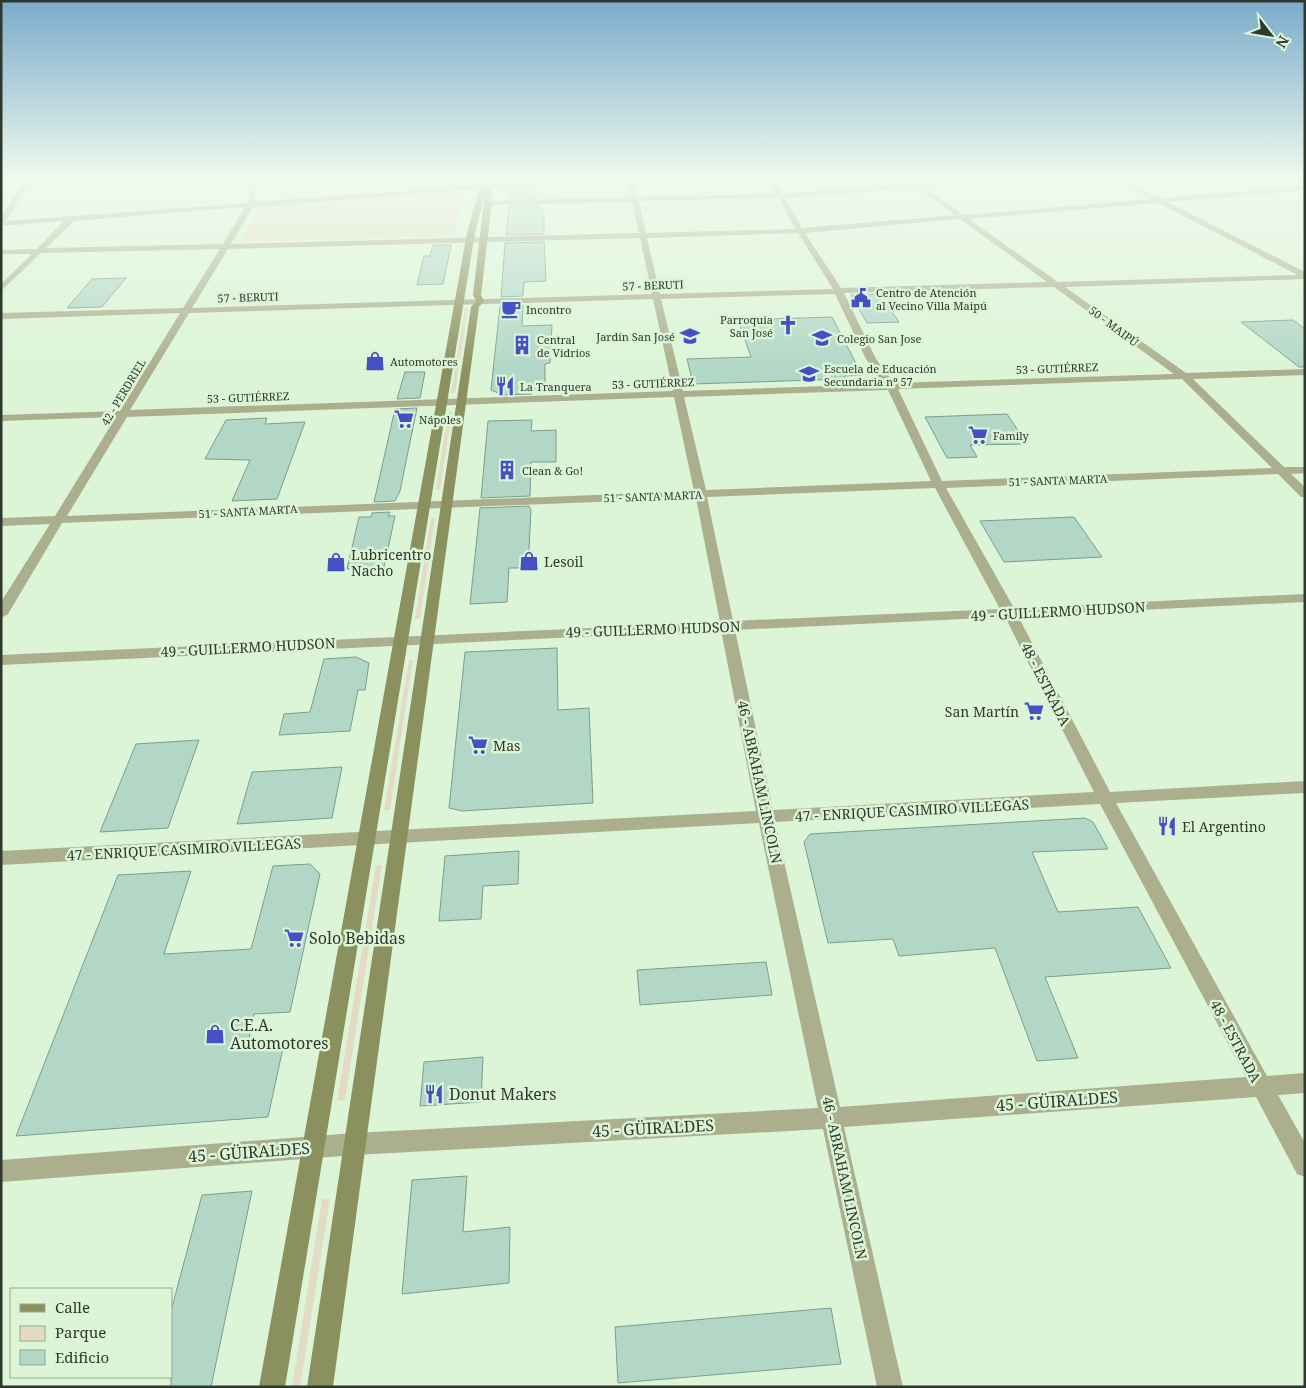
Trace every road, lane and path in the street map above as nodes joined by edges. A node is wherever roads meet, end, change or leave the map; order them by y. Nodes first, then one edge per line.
1 (46, 243) edge
2 (227, 243) edge
3 (373, 243) edge
4 (470, 243) edge
5 (484, 243) edge
6 (645, 243) edge
7 (808, 243) edge
8 (1001, 243) edge
9 (1240, 243) edge
10 (225, 247) junction
11 (37, 251) junction
12 (1, 252) edge
13 (1305, 276) edge
14 (1059, 284) junction
15 (1, 289) edge
16 (838, 290) junction
17 (657, 296) junction
18 (480, 300) junction
19 (460, 301) junction
20 (185, 310) junction
21 (1, 316) edge
22 (1305, 372) edge
23 (1185, 377) junction
24 (891, 386) junction
25 (677, 395) junction
26 (461, 402) junction
27 (442, 403) junction
28 (125, 414) junction
29 (1, 418) edge
30 (1305, 470) edge
31 (1280, 471) junction
32 (938, 484) junction
33 (1305, 494) edge
34 (701, 495) junction
35 (447, 502) junction
36 (425, 504) junction
37 (59, 520) junction
38 (1, 522) edge
39 (1305, 598) edge
40 (1, 614) edge
41 (1010, 614) junction
42 (728, 627) junction
43 (427, 638) junction
44 (401, 640) junction
45 (1, 660) edge
46 (1305, 787) edge
47 (1106, 799) junction
48 (766, 818) junction
49 (399, 838) junction
50 (367, 839) junction
51 (1, 858) edge
52 (1305, 1083) edge
53 (1260, 1086) junction
54 (832, 1118) junction
55 (355, 1144) junction
56 (314, 1147) junction
57 (1305, 1166) edge
58 (1, 1171) edge
59 (272, 1387) edge
60 (320, 1387) edge
61 (890, 1387) edge

1 - 11 street
2 - 10 street, 42 - PERDRIEL
3 - 10 street
4 - 19 main road
5 - 18 main road
6 - 17 street, 46 - ABRAHAM LINCOLN
7 - 16 street, 48 - ESTRADA
8 - 14 street, 50 - MAIPÚ
9 - 13 street
10 - 11 street
10 - 20 street, 42 - PERDRIEL
11 - 12 street
11 - 15 street
13 - 14 street, 57 - BERUTI
14 - 16 street, 57 - BERUTI
14 - 23 street, 50 - MAIPÚ
16 - 17 street, 57 - BERUTI
16 - 24 street, 48 - ESTRADA
17 - 18 street, 57 - BERUTI
17 - 25 street, 46 - ABRAHAM LINCOLN
18 - 19 street, 57 - BERUTI
18 - 26 main road
19 - 20 street, 57 - BERUTI
19 - 27 main road
20 - 21 street, 57 - BERUTI
20 - 28 street, 42 - PERDRIEL
22 - 23 street, 53 - GUTIÉRREZ
23 - 24 street, 53 - GUTIÉRREZ
23 - 31 street, 50 - MAIPÚ
24 - 25 street, 53 - GUTIÉRREZ
24 - 32 street, 48 - ESTRADA
25 - 26 street, 53 - GUTIÉRREZ
25 - 34 street, 46 - ABRAHAM LINCOLN
26 - 27 street, 53 - GUTIÉRREZ
26 - 35 main road
27 - 28 street, 53 - GUTIÉRREZ
27 - 36 main road
28 - 29 street, 53 - GUTIÉRREZ
28 - 37 street, 42 - PERDRIEL
30 - 31 street, 51 - SANTA MARTA
31 - 32 street, 51 - SANTA MARTA
31 - 33 street, 50 - MAIPÚ
32 - 34 street, 51 - SANTA MARTA
32 - 41 street, 48 - ESTRADA
34 - 35 street, 51 - SANTA MARTA
34 - 42 street, 46 - ABRAHAM LINCOLN
35 - 36 street, 51 - SANTA MARTA
35 - 43 main road
36 - 37 street, 51 - SANTA MARTA
36 - 44 main road
37 - 38 street, 51 - SANTA MARTA
37 - 40 street, 42 - PERDRIEL
39 - 41 street, 49 - GUILLERMO HUDSON
41 - 42 street, 49 - GUILLERMO HUDSON
41 - 47 street, 48 - ESTRADA
42 - 43 street, 49 - GUILLERMO HUDSON
42 - 48 street, 46 - ABRAHAM LINCOLN
43 - 44 street, 49 - GUILLERMO HUDSON
43 - 49 main road
44 - 45 street, 49 - GUILLERMO HUDSON
44 - 50 main road
46 - 47 street, 47 - ENRIQUE CASIMIRO VILLEGAS
47 - 48 street, 47 - ENRIQUE CASIMIRO VILLEGAS
47 - 53 street, 48 - ESTRADA
48 - 49 street, 47 - ENRIQUE CASIMIRO VILLEGAS
48 - 54 street, 46 - ABRAHAM LINCOLN
49 - 50 street, 47 - ENRIQUE CASIMIRO VILLEGAS
49 - 55 main road
50 - 51 street, 47 - ENRIQUE CASIMIRO VILLEGAS
50 - 56 main road
52 - 53 street, 45 - GÜIRALDES
53 - 54 street, 45 - GÜIRALDES
53 - 57 street, 48 - ESTRADA
54 - 55 street, 45 - GÜIRALDES
54 - 61 street, 46 - ABRAHAM LINCOLN
55 - 56 street, 45 - GÜIRALDES
55 - 60 main road
56 - 58 street, 45 - GÜIRALDES
56 - 59 main road

